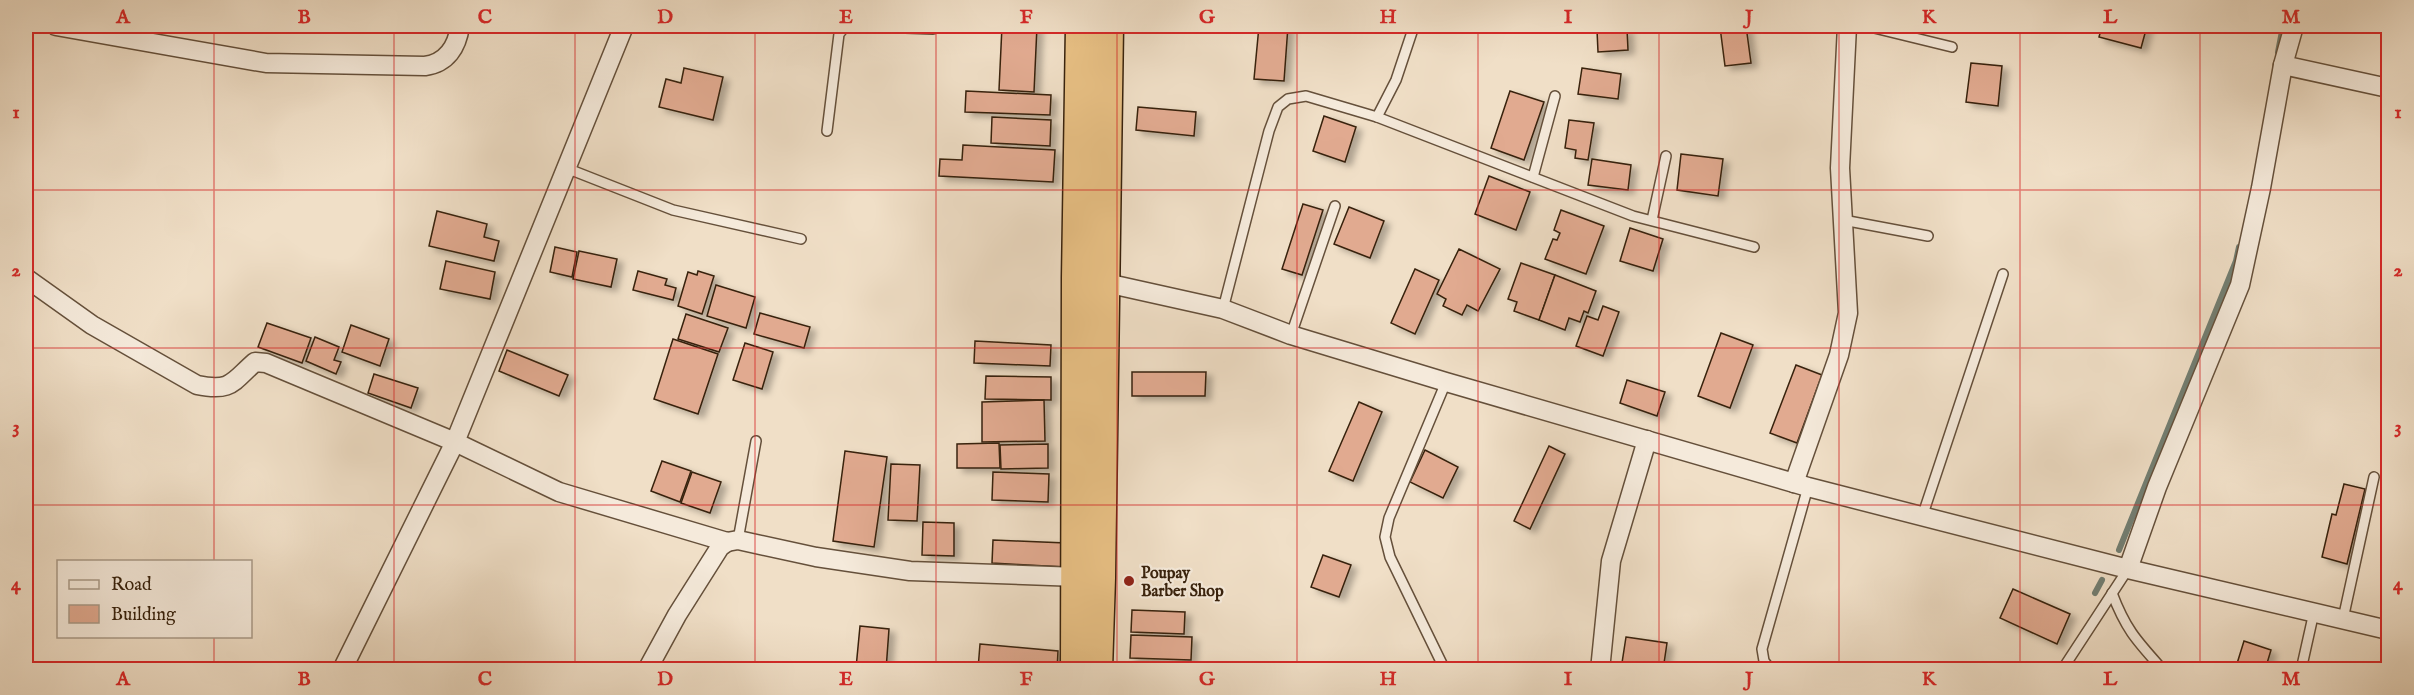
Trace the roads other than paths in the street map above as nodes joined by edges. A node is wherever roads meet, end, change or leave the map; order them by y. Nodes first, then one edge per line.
1 (56, 26) edge
2 (460, 26) edge
3 (624, 26) edge
4 (940, 26) edge
5 (1081, 26) edge
6 (1108, 26) edge
7 (1414, 26) edge
8 (1847, 26) edge
9 (1866, 26) edge
10 (2294, 26) edge
11 (1952, 47) dead end
12 (2283, 65) junction
13 (2388, 88) edge
14 (1555, 96) dead end
15 (1377, 117) junction
16 (827, 131) dead end
17 (1666, 156) dead end
18 (566, 168) junction
19 (1533, 177) junction
20 (1335, 206) dead end
21 (1652, 220) junction
22 (1843, 220) junction
23 (1928, 236) dead end
24 (801, 239) dead end
25 (1754, 247) dead end
26 (2003, 274) dead end
27 (26, 278) edge
28 (1091, 280) junction
29 (1223, 309) junction
30 (1292, 335) junction
31 (1446, 382) junction
32 (1647, 440) junction
33 (756, 441) dead end
34 (455, 442) junction
35 (2374, 477) dead end
36 (1801, 485) junction
37 (1922, 517) junction
38 (732, 541) junction
39 (2128, 569) junction
40 (1078, 577) junction
41 (2112, 593) junction
42 (2314, 612) junction
43 (2343, 619) junction
44 (2388, 630) edge
45 (342, 669) edge
46 (647, 669) edge
47 (1076, 669) edge
48 (1096, 669) edge
49 (1445, 669) edge
50 (1600, 669) edge
51 (1771, 669) edge
52 (2062, 669) edge
53 (2163, 669) edge
54 (2301, 669) edge

1 - 2 street
3 - 18 street
4 - 16 lane
5 - 28 highway
6 - 28 highway
7 - 15 lane
8 - 22 street
9 - 11 lane
10 - 12 street
12 - 13 street
12 - 39 street
14 - 19 lane
15 - 19 lane
15 - 29 lane
17 - 21 lane
18 - 24 lane
18 - 34 street
19 - 21 lane
20 - 30 lane
21 - 25 lane
22 - 23 lane
22 - 36 street
26 - 37 lane
27 - 34 street
28 - 29 street
28 - 40 highway
28 - 48 highway
29 - 30 street
30 - 31 street
31 - 32 street
31 - 49 lane
32 - 36 street
32 - 50 street
33 - 38 lane
34 - 38 street
34 - 45 street
35 - 43 lane
36 - 37 street
36 - 51 lane
37 - 39 street
38 - 40 street
38 - 46 street
39 - 41 lane
39 - 42 street
40 - 47 highway
41 - 52 lane
41 - 53 lane
42 - 43 street
42 - 54 lane
43 - 44 street

